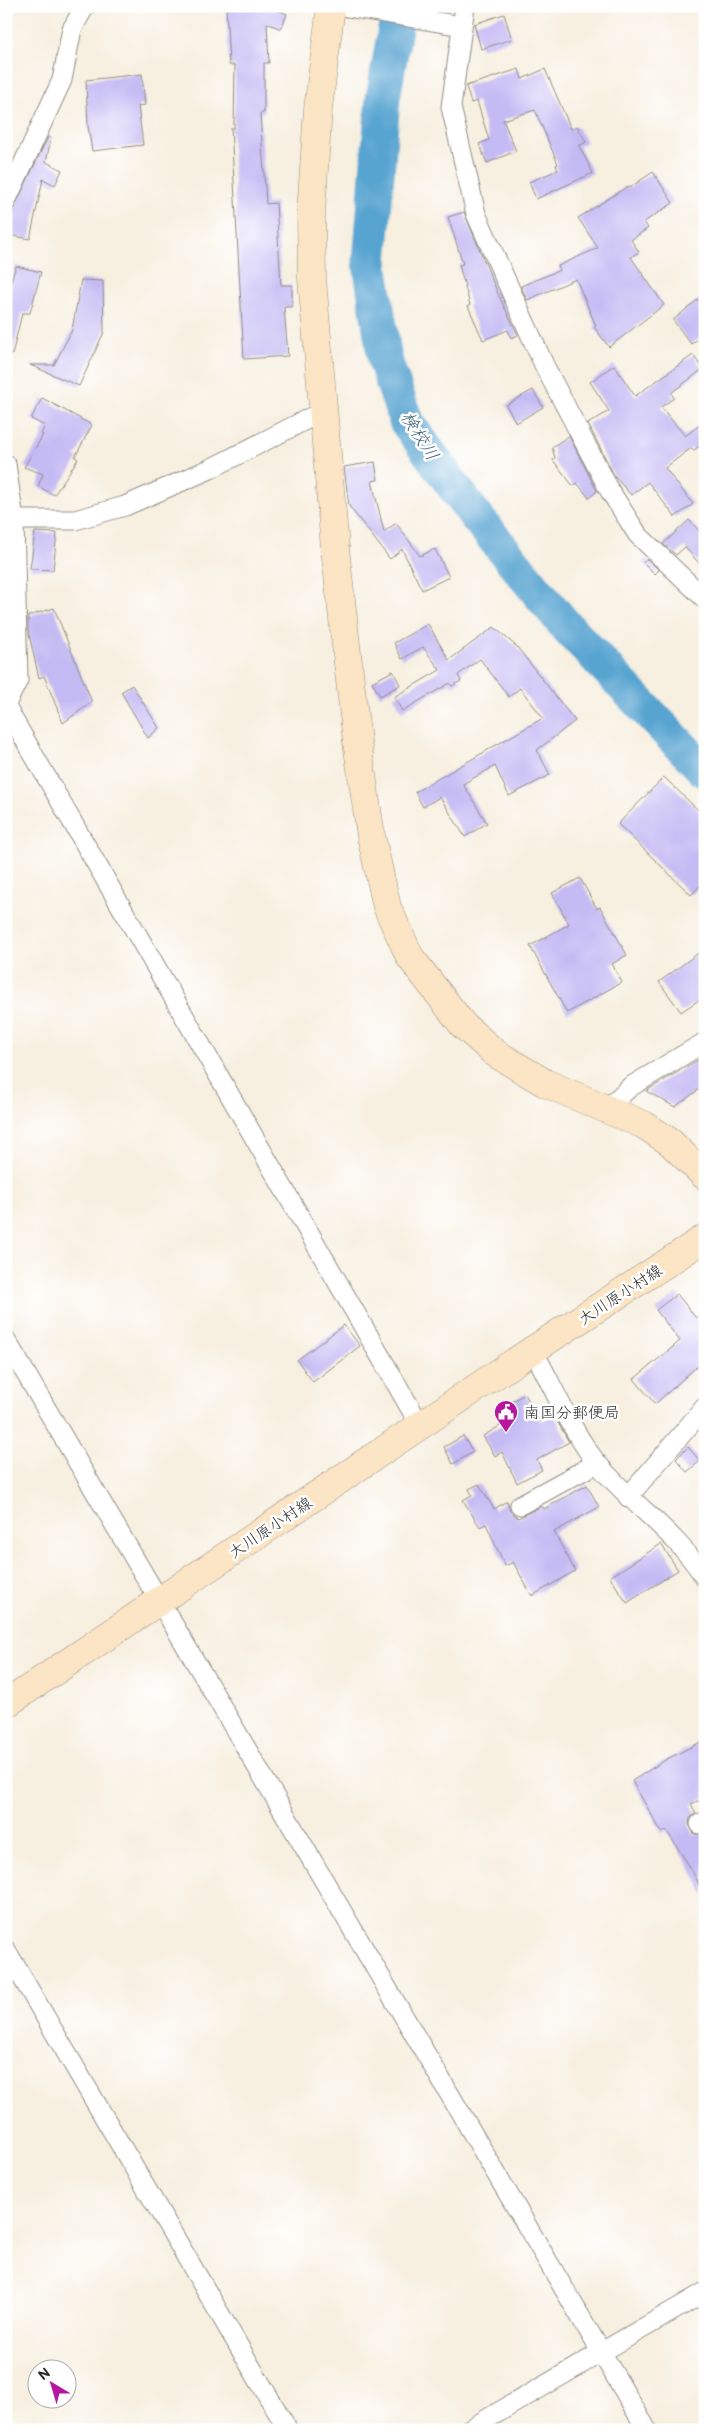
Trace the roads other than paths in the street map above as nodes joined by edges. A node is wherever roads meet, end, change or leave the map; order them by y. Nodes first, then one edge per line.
1 (85, 6) edge
2 (465, 6) edge
3 (339, 7) edge
4 (454, 25) junction
5 (6, 201) edge
6 (323, 411) junction
7 (6, 464) edge
8 (14, 520) junction
9 (705, 599) edge
10 (6, 706) edge
11 (705, 1042) edge
12 (606, 1110) junction
13 (700, 1163) edge
14 (705, 1238) edge
15 (6, 1340) edge
16 (534, 1349) junction
17 (705, 1407) edge
18 (420, 1425) junction
19 (597, 1463) junction
20 (628, 1497) junction
21 (520, 1505) dead end
22 (702, 1570) edge
23 (161, 1601) junction
24 (6, 1704) edge
25 (6, 1950) edge
26 (705, 2292) edge
27 (603, 2352) junction
28 (288, 2430) edge
29 (468, 2430) edge
30 (647, 2430) edge

1 - 5 street
2 - 4 street
3 - 4 street
3 - 6 street
4 - 9 street
6 - 8 street
6 - 12 street
7 - 8 street
8 - 10 street
10 - 18 street
11 - 12 street
12 - 13 street
14 - 16 street, 大川原小村線
15 - 23 street
16 - 18 street, 大川原小村線
16 - 19 street
17 - 20 street
18 - 23 street, 大川原小村線
19 - 20 street
19 - 21 street
20 - 22 street
23 - 24 street, 大川原小村線
23 - 27 street
25 - 28 street
26 - 27 street
27 - 29 street
27 - 30 street

